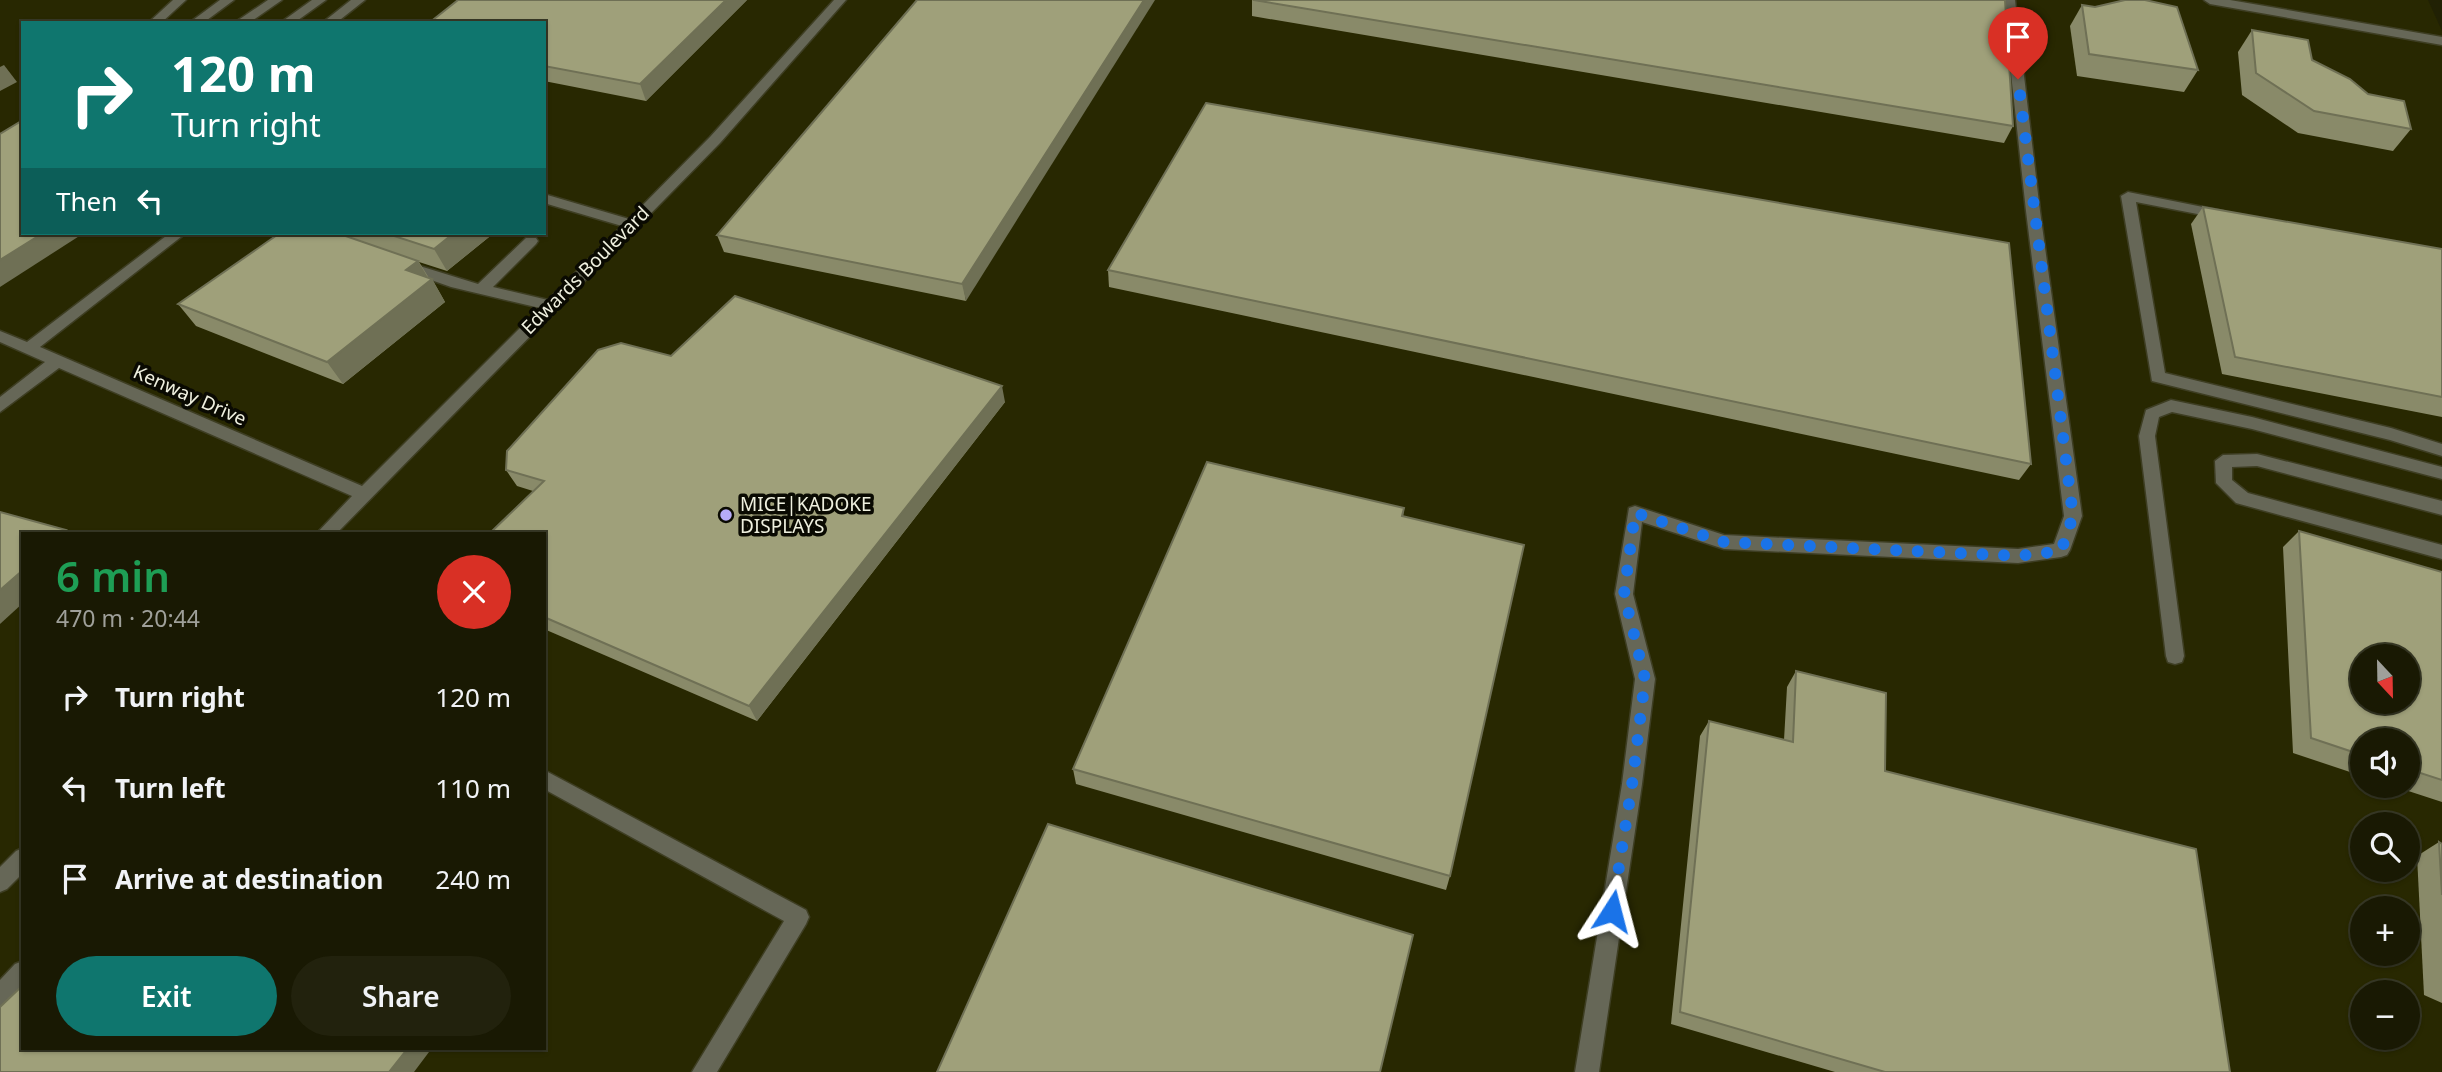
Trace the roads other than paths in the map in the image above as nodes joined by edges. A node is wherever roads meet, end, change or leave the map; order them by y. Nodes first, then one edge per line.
1 (180, 0) edge
2 (228, 0) edge
3 (276, 0) edge
4 (320, 0) edge
5 (333, 0) edge
6 (840, 0) edge
7 (2009, 0) edge
8 (2210, 0) edge
9 (357, 2) edge
10 (156, 21) edge
11 (198, 21) edge
12 (243, 21) edge
13 (289, 21) edge
14 (331, 21) edge
15 (2442, 41) edge
16 (546, 199) edge
17 (2232, 216) edge
18 (631, 224) junction
19 (175, 235) edge
20 (531, 241) dead end
21 (395, 263) edge
22 (481, 290) junction
23 (550, 305) junction
24 (0, 336) edge
25 (29, 348) junction
26 (57, 361) junction
27 (0, 406) edge
28 (2442, 450) edge
29 (2442, 473) edge
30 (362, 493) junction
31 (2442, 508) edge
32 (327, 532) edge
33 (2442, 552) edge
34 (2175, 656) dead end
35 (546, 780) edge
36 (21, 860) edge
37 (0, 882) edge
38 (21, 974) edge
39 (0, 996) edge
40 (704, 1072) edge
41 (1587, 1072) edge

1 - 10 street
2 - 11 street
3 - 12 street
4 - 13 street
5 - 9 street
6 - 18 street, Edwards Boulevard
7 - 41 street
8 - 15 street
9 - 14 street
16 - 18 street
17 - 28 street
18 - 23 street, Edwards Boulevard
19 - 25 street
20 - 22 street
21 - 22 street
22 - 23 street
23 - 30 street, Edwards Boulevard
24 - 25 street, Kenway Drive
25 - 26 street, Kenway Drive
26 - 27 street
26 - 30 street, Kenway Drive
29 - 34 street
30 - 32 street, Edwards Boulevard
31 - 33 street
35 - 40 street
36 - 37 street
38 - 39 street

